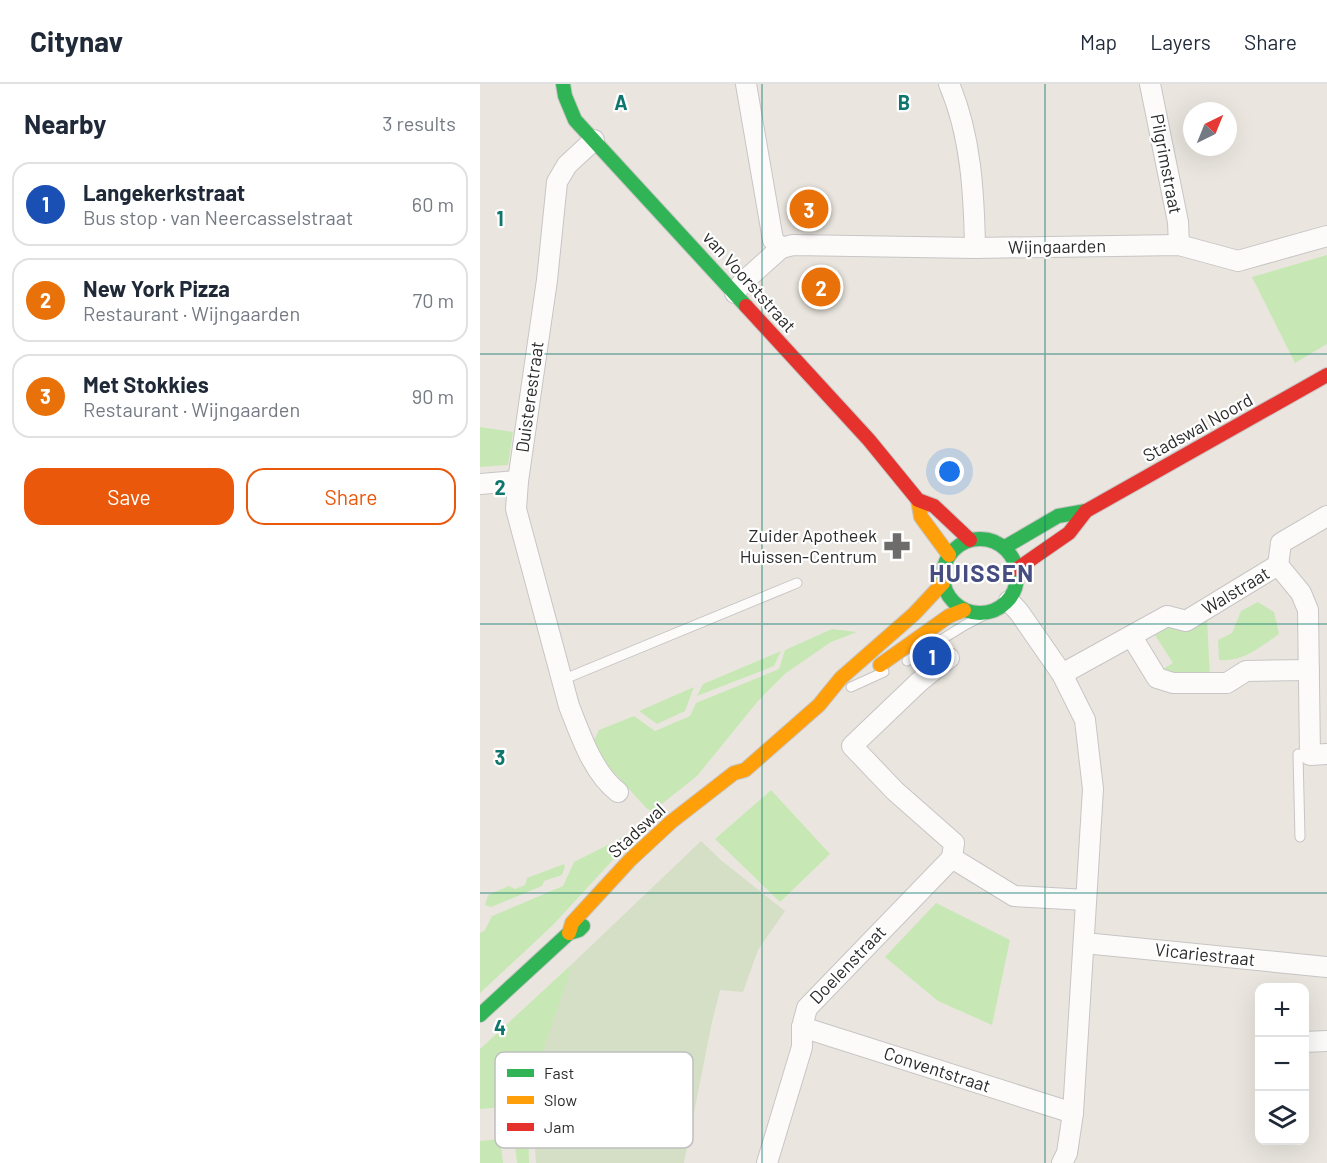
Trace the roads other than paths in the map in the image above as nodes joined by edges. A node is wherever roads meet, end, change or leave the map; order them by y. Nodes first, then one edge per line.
1 (563, 84) edge
2 (746, 84) edge
3 (949, 84) edge
4 (1150, 84) edge
5 (594, 140) junction
6 (1327, 236) edge
7 (1179, 245) junction
8 (781, 248) junction
9 (975, 248) junction
10 (735, 293) junction
11 (1327, 375) edge
12 (518, 481) junction
13 (480, 484) edge
14 (918, 500) junction
15 (1086, 511) junction
16 (1327, 516) edge
17 (970, 540) junction
18 (1005, 547) junction
19 (949, 555) junction
20 (1278, 565) junction
21 (1017, 569) junction
22 (797, 583) dead end
23 (943, 583) junction
24 (1009, 601) junction
25 (964, 610) junction
26 (988, 613) junction
27 (1132, 637) junction
28 (949, 658) dead end
29 (1309, 670) junction
30 (1062, 674) junction
31 (562, 680) junction
32 (850, 687) junction
33 (819, 705) junction
34 (1319, 754) edge
35 (745, 770) junction
36 (618, 792) dead end
37 (717, 804) dead end
38 (1300, 837) dead end
39 (952, 858) junction
40 (1086, 900) junction
41 (610, 902) dead end
42 (569, 933) junction
43 (1084, 943) junction
44 (1327, 967) edge
45 (480, 1015) edge
46 (802, 1028) junction
47 (1327, 1041) edge
48 (1309, 1042) edge
49 (1072, 1113) junction
50 (767, 1163) edge
51 (1062, 1163) edge

1 - 5 main road, van Voorststraat
2 - 8 street
3 - 9 street
4 - 7 street, Pilgrimstraat
5 - 10 main road, van Voorststraat
5 - 12 street, Duisterestraat
6 - 7 street, Wijngaarden
7 - 9 street, Wijngaarden
8 - 9 street, Wijngaarden
8 - 10 street
10 - 14 main road, van Voorststraat
11 - 15 main road, Stadswal Noord
12 - 13 street
12 - 31 street, Duisterestraat
14 - 17 main road, van Voorststraat
14 - 19 main road, van Voorststraat
15 - 18 main road, Stadswal Noord
15 - 21 main road, Stadswal Noord
16 - 20 street, Walstraat
17 - 18 main road
17 - 19 main road
18 - 21 main road
19 - 23 main road
20 - 27 street, Walstraat
20 - 29 street
21 - 24 main road
22 - 31 lane
23 - 25 main road
23 - 33 main road, Stadswal
24 - 26 main road
24 - 30 street
25 - 26 main road
25 - 32 main road, Stadswal
26 - 32 lane, Stadswal
27 - 29 street
27 - 30 street, Walstraat
28 - 39 street
29 - 34 street
30 - 40 street
31 - 36 street, Duisterestraat
32 - 33 main road, Stadswal
33 - 35 main road, Stadswal
34 - 38 lane
35 - 37 main road, Stadswal
35 - 42 main road, Stadswal
39 - 40 street
39 - 46 street, Doelenstraat
40 - 43 street
41 - 42 main road, Stadswal
42 - 45 main road, Stadswal
43 - 44 street, Vicariestraat
43 - 49 street
46 - 49 street, Conventstraat
46 - 50 street, Doelenstraat
47 - 48 street
49 - 51 street

